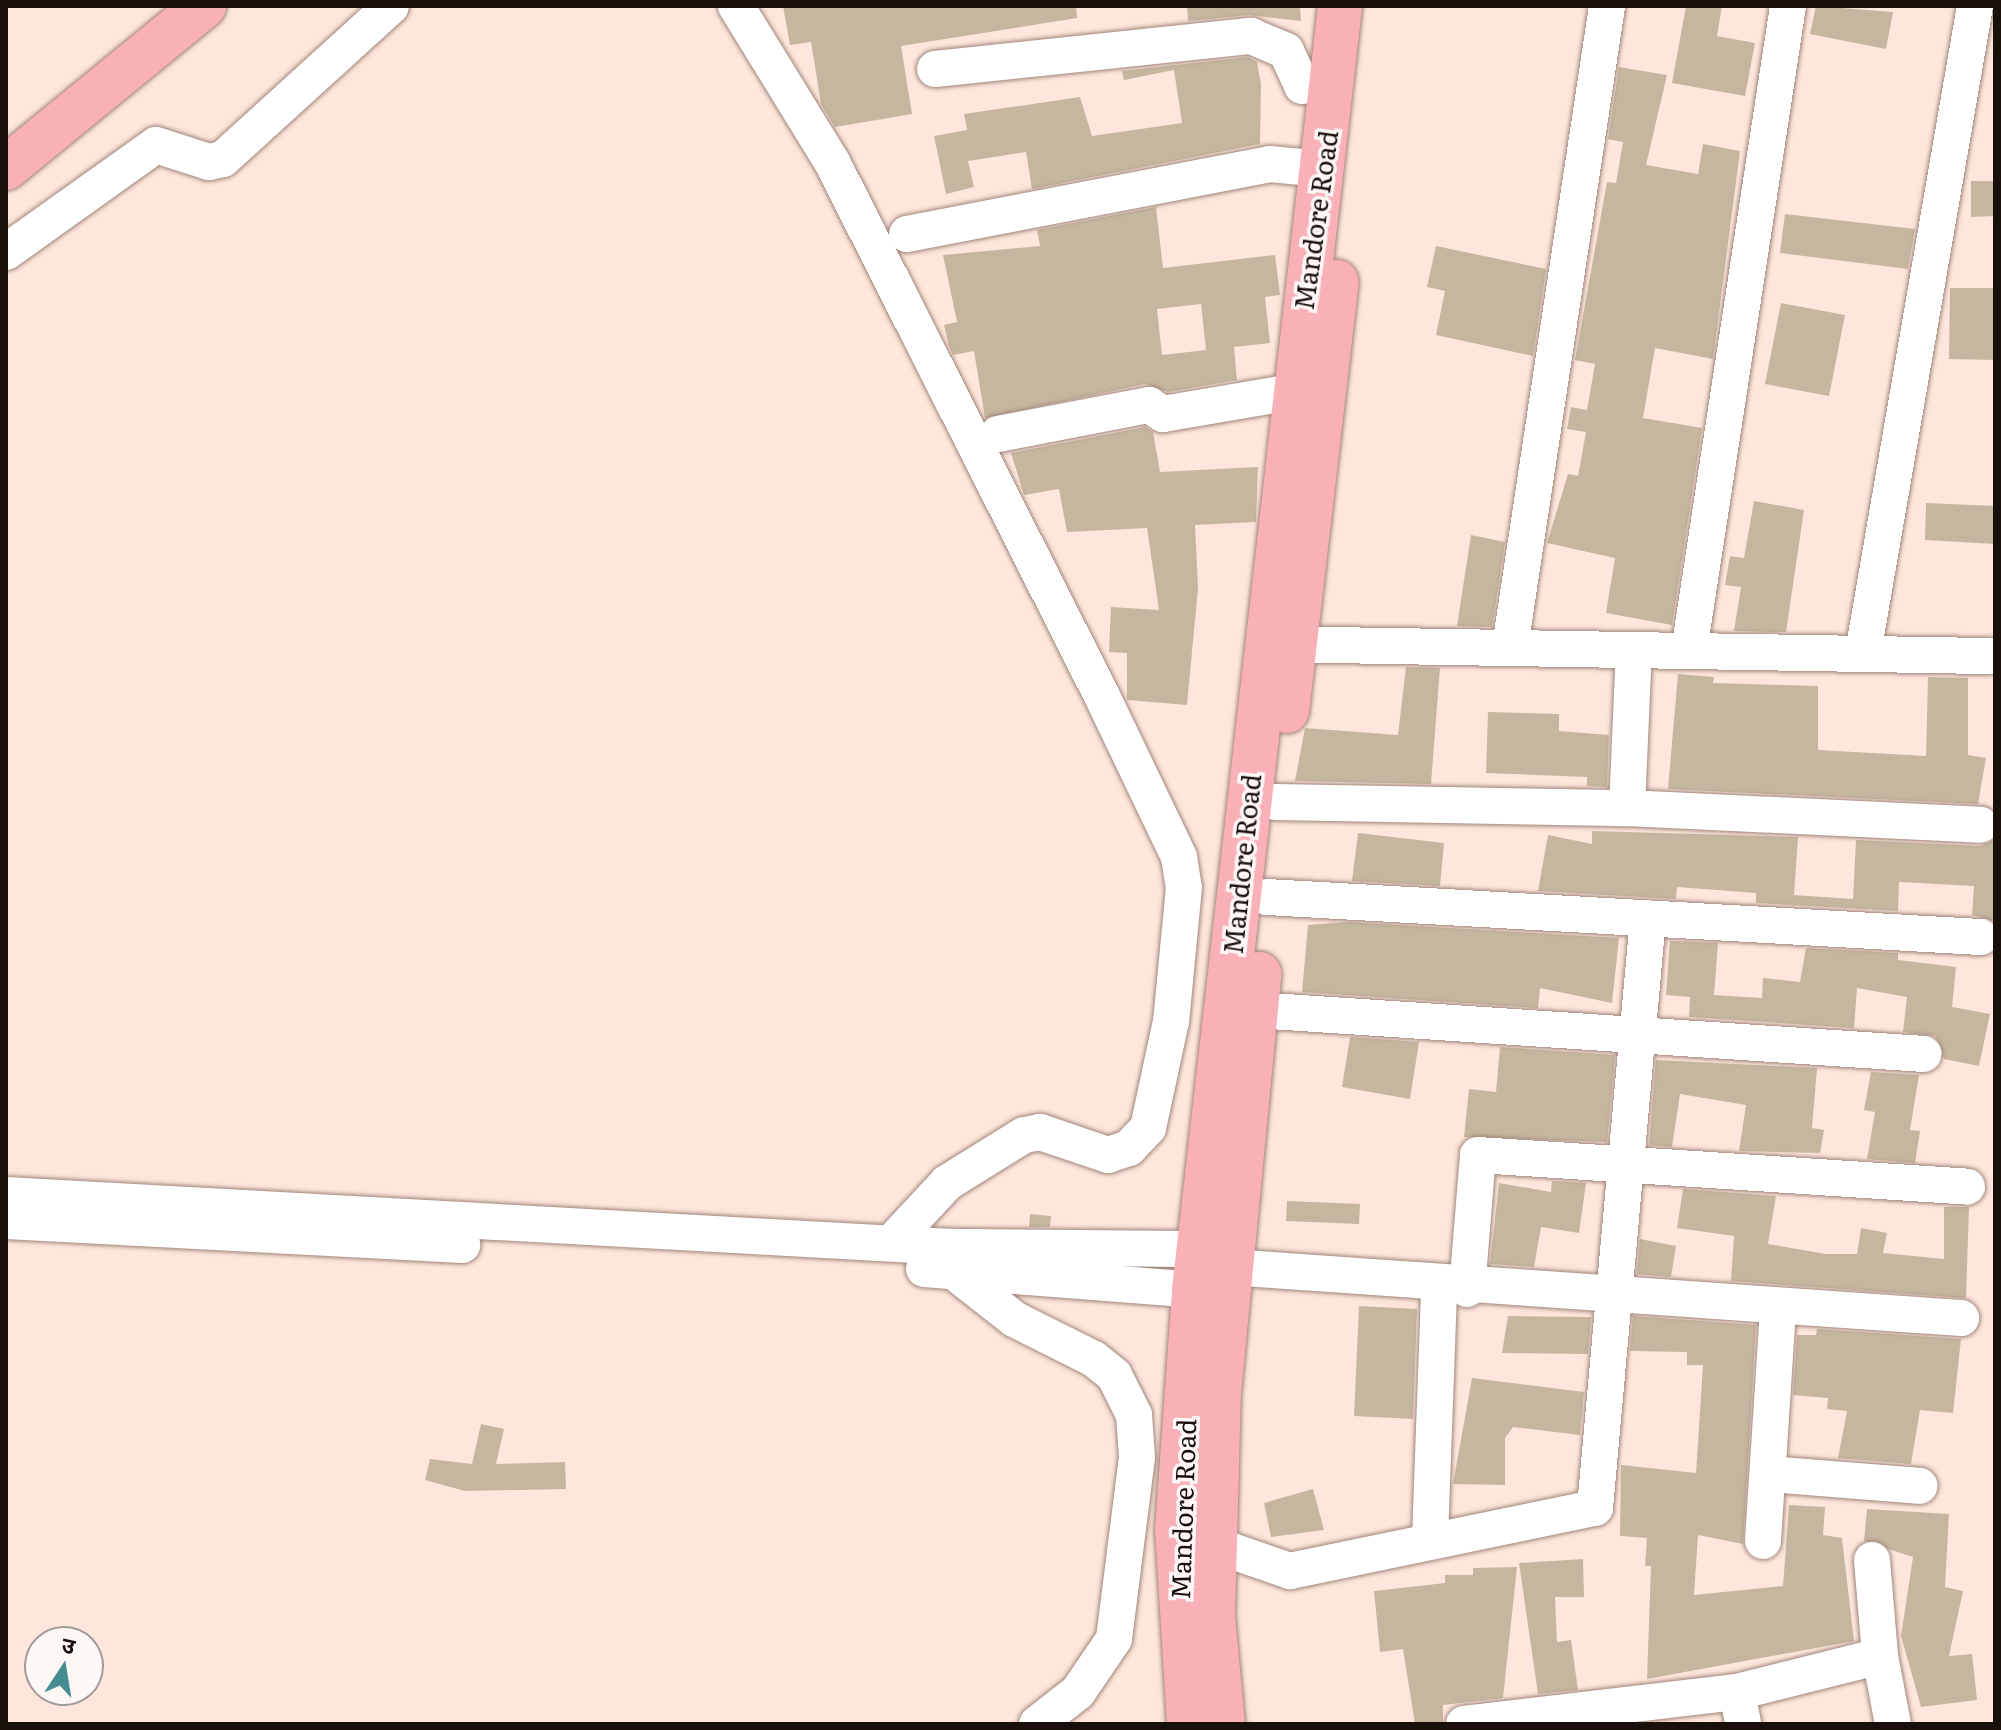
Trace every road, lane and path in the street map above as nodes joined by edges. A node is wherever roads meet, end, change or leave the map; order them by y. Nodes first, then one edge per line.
1 (165, 6) edge
2 (204, 6) edge
3 (391, 6) edge
4 (736, 6) edge
5 (1340, 6) edge
6 (1370, 6) edge
7 (1607, 6) edge
8 (1788, 6) edge
9 (1975, 6) edge
10 (935, 69) dead end
11 (1333, 81) junction
12 (6, 136) edge
13 (6, 168) edge
14 (1323, 169) junction
15 (907, 234) dead end
16 (6, 252) edge
17 (1292, 392) junction
18 (998, 434) dead end
19 (1280, 644) junction
20 (1510, 647) junction
21 (1634, 650) junction
22 (1689, 651) junction
23 (1863, 653) junction
24 (1989, 656) dead end
25 (1275, 802) junction
26 (1627, 808) junction
27 (1981, 825) dead end
28 (1267, 897) junction
29 (1648, 918) junction
30 (1981, 937) dead end
31 (1255, 1010) junction
32 (1637, 1035) junction
33 (1924, 1054) dead end
34 (1626, 1162) junction
35 (1967, 1187) dead end
36 (6, 1195) edge
37 (6, 1221) edge
38 (891, 1243) junction
39 (1023, 1262) junction
40 (1207, 1268) junction
41 (952, 1270) junction
42 (1453, 1288) junction
43 (1614, 1298) junction
44 (1778, 1307) junction
45 (1961, 1318) dead end
46 (1769, 1474) junction
47 (1920, 1486) dead end
48 (1430, 1538) junction
49 (1763, 1541) dead end
50 (1212, 1544) junction
51 (1872, 1560) dead end
52 (1880, 1656) junction
53 (1740, 1708) edge
54 (1037, 1724) edge
55 (1189, 1724) edge
56 (1223, 1724) edge
57 (1464, 1724) edge
58 (1893, 1724) edge

1 - 12 highway
2 - 13 highway
3 - 16 street
4 - 38 street
5 - 11 highway, Mandore Road
6 - 19 highway, Mandore Road
7 - 20 street
8 - 22 street
9 - 23 street
10 - 11 street
11 - 14 highway, Mandore Road
14 - 15 street
14 - 17 highway, Mandore Road
17 - 18 street
17 - 19 highway, Mandore Road
19 - 20 street
19 - 25 highway, Mandore Road
19 - 40 highway, Mandore Road
20 - 21 street
21 - 22 street
21 - 26 street
22 - 23 street
23 - 24 street
25 - 26 street
25 - 28 highway, Mandore Road
26 - 27 street
28 - 29 street
28 - 31 highway, Mandore Road
29 - 30 street
29 - 32 street
31 - 32 street
31 - 40 highway, Mandore Road
32 - 33 street
32 - 34 street
34 - 35 street
34 - 42 street
34 - 43 street
36 - 38 street
37 - 41 street
38 - 39 street
39 - 40 street
39 - 41 street
40 - 42 street
40 - 50 highway, Mandore Road
40 - 55 highway, Mandore Road
41 - 54 street
42 - 43 street
42 - 48 street
43 - 44 street
43 - 48 street
44 - 45 street
44 - 46 street
46 - 47 street
46 - 49 street
48 - 50 street
50 - 56 highway, Mandore Road
51 - 52 street
52 - 53 street
52 - 58 street
53 - 57 street

